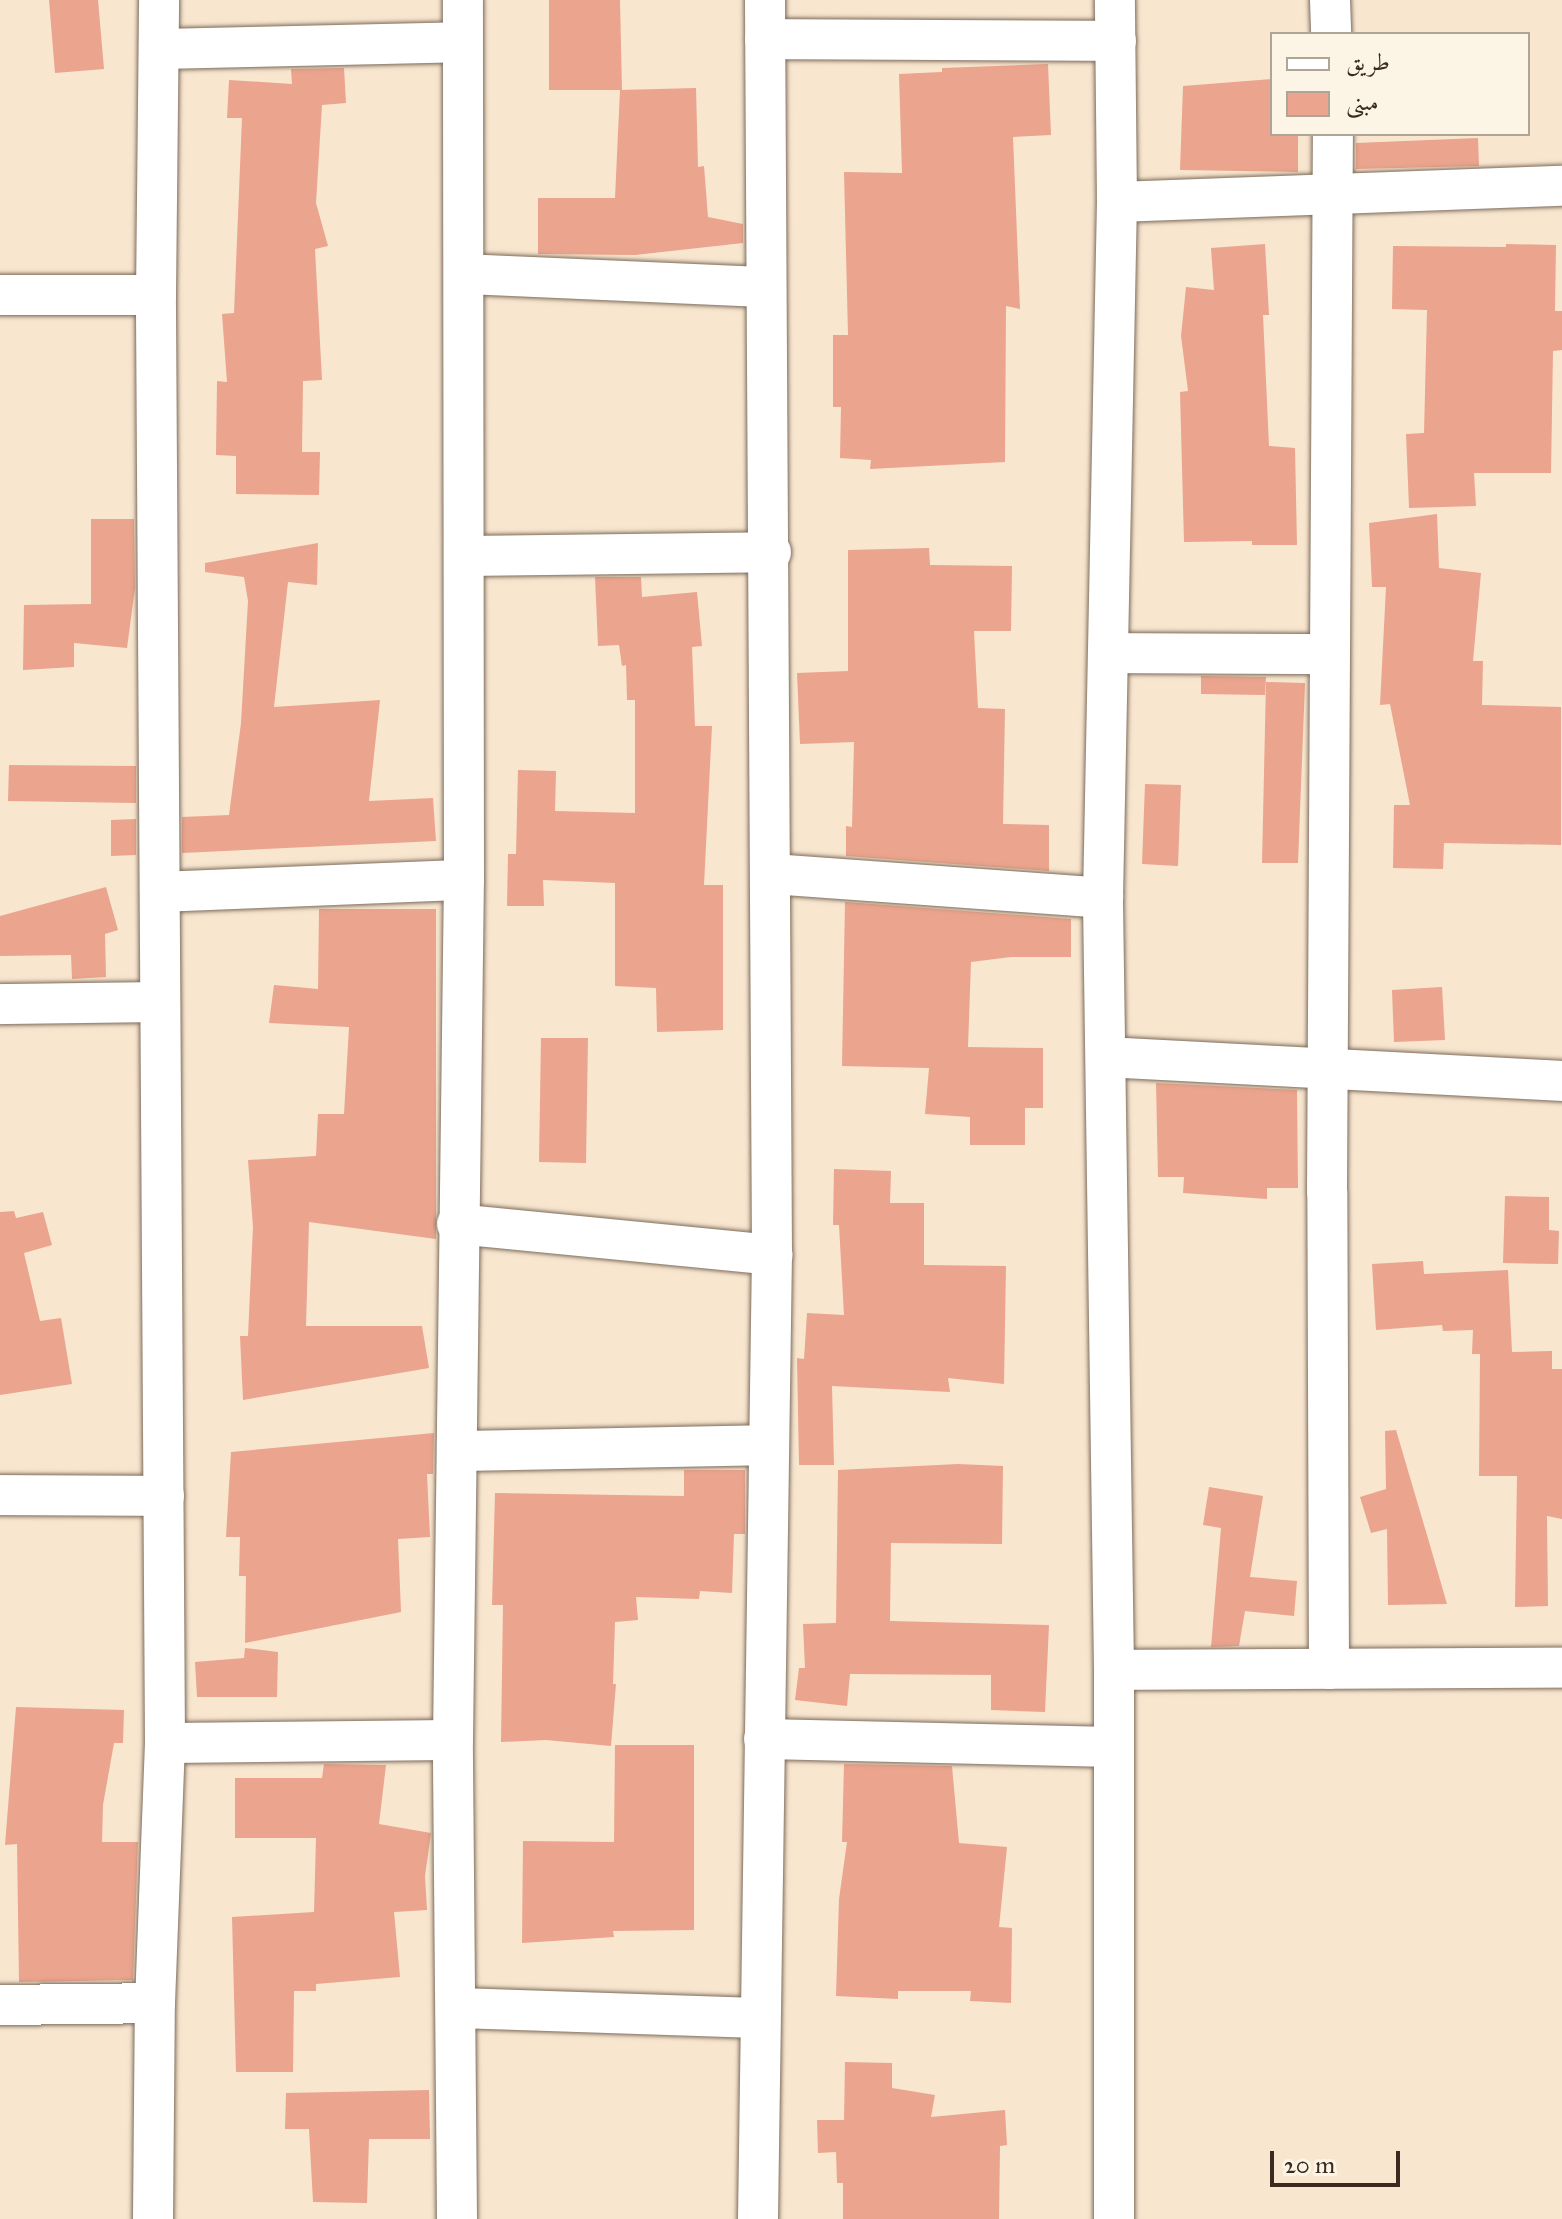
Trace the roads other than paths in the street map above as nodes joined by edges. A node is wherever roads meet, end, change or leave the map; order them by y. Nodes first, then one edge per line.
1 (159, 0) edge
2 (463, 0) edge
3 (765, 0) edge
4 (1115, 0) edge
5 (1330, 0) edge
6 (1331, 32) edge
7 (765, 39) junction
8 (1116, 41) junction
9 (462, 42) junction
10 (159, 49) junction
11 (1333, 136) edge
12 (1562, 186) edge
13 (1335, 192) junction
14 (1117, 202) junction
15 (464, 274) junction
16 (766, 287) junction
17 (0, 295) edge
18 (156, 295) junction
19 (771, 552) junction
20 (465, 556) junction
21 (1110, 653) junction
22 (1330, 654) junction
23 (771, 874) junction
24 (464, 880) junction
25 (160, 892) junction
26 (1103, 898) junction
27 (160, 1002) junction
28 (0, 1004) edge
29 (1106, 1057) junction
30 (1328, 1067) junction
31 (1562, 1081) edge
32 (457, 1224) junction
33 (772, 1255) junction
34 (768, 1445) junction
35 (457, 1451) junction
36 (0, 1495) edge
37 (164, 1496) junction
38 (1562, 1668) edge
39 (1329, 1669) junction
40 (1114, 1670) junction
41 (764, 1739) junction
42 (453, 1740) junction
43 (165, 1743) junction
44 (1114, 1747) junction
45 (155, 2003) junction
46 (0, 2005) edge
47 (456, 2008) junction
48 (760, 2018) junction
49 (153, 2219) edge
50 (457, 2219) edge
51 (758, 2219) edge
52 (1114, 2219) edge

1 - 10 street
2 - 9 street
3 - 7 street
4 - 8 street
5 - 6 street
7 - 8 street
7 - 16 street
8 - 14 street
9 - 10 street
9 - 15 street
10 - 18 street
11 - 13 street
12 - 13 street
13 - 14 street
13 - 22 street
14 - 21 street
15 - 16 street
15 - 20 street
16 - 19 street
17 - 18 street
18 - 25 street
19 - 20 street
19 - 23 street
20 - 24 street
21 - 22 street
21 - 26 street
22 - 30 street
23 - 26 street
23 - 33 street
24 - 25 street
24 - 32 street
25 - 27 street
26 - 29 street
27 - 28 street
27 - 37 street
29 - 30 street
29 - 40 street
30 - 31 street
30 - 39 street
32 - 33 street
32 - 35 street
33 - 34 street
34 - 35 street
34 - 41 street
35 - 42 street
36 - 37 street
37 - 43 street
38 - 39 street
39 - 40 street
40 - 44 street
41 - 44 street
41 - 48 street
42 - 43 street
42 - 47 street
43 - 45 street
44 - 52 street
45 - 46 street
45 - 49 street
47 - 48 street
47 - 50 street
48 - 51 street

